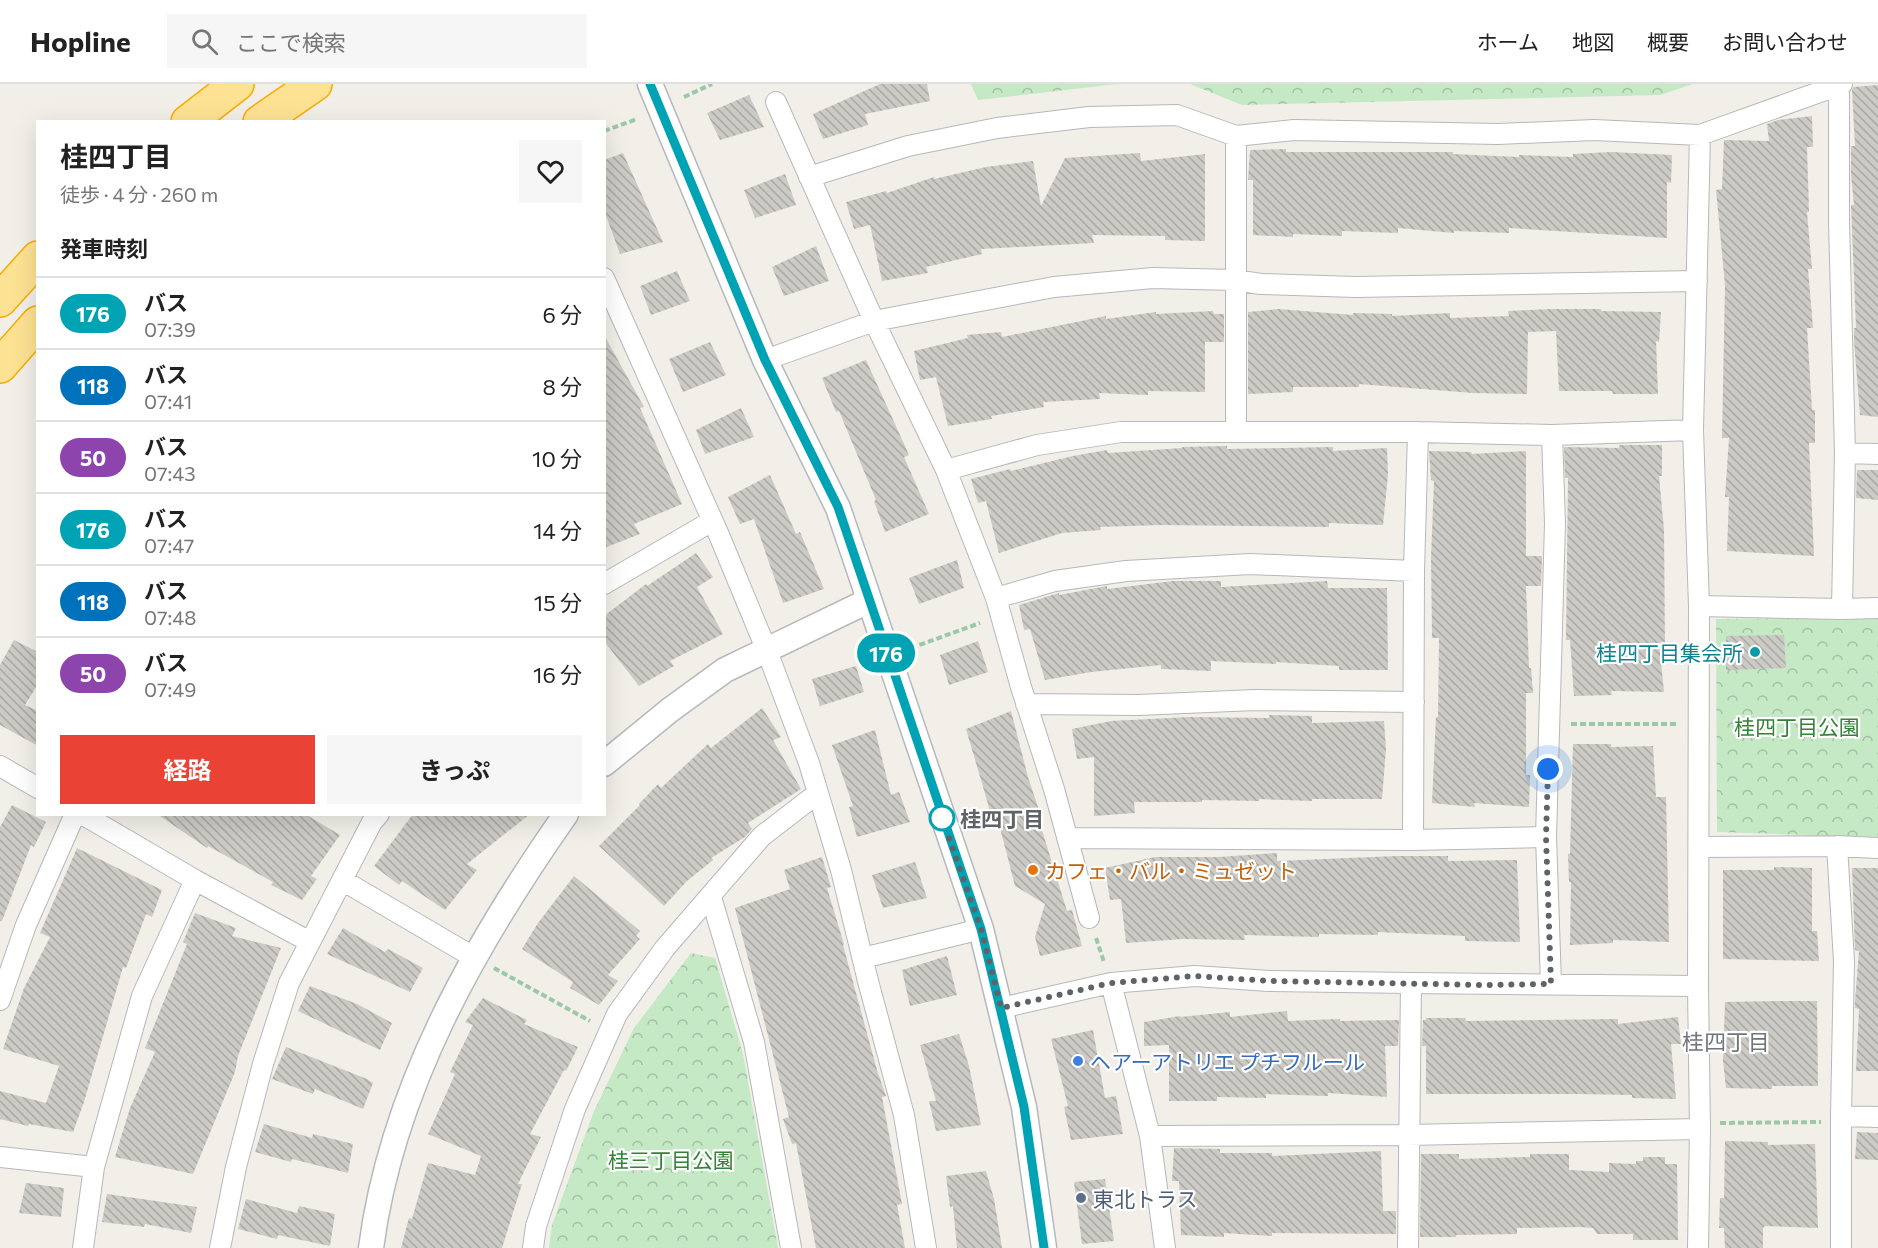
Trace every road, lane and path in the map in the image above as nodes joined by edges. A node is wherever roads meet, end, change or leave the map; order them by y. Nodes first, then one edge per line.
1 (237, 84) edge
2 (315, 84) edge
3 (650, 84) edge
4 (712, 84) edge
5 (1840, 85) edge
6 (684, 97) dead end
7 (776, 102) dead end
8 (637, 119) dead end
9 (191, 120) edge
10 (264, 120) edge
11 (606, 131) edge
12 (1700, 135) junction
13 (1236, 136) junction
14 (809, 177) junction
15 (36, 260) edge
16 (1234, 280) junction
17 (1697, 281) junction
18 (606, 282) edge
19 (0, 300) edge
20 (874, 321) junction
21 (36, 326) edge
22 (765, 360) junction
23 (0, 366) edge
24 (1693, 430) junction
25 (1236, 431) junction
26 (1418, 432) junction
27 (1552, 435) junction
28 (1845, 453) junction
29 (1878, 454) edge
30 (946, 470) junction
31 (712, 521) junction
32 (1414, 571) junction
33 (606, 583) edge
34 (868, 601) junction
35 (1699, 606) junction
36 (998, 607) junction
37 (1878, 608) edge
38 (1842, 609) junction
39 (911, 648) dead end
40 (767, 651) junction
41 (1414, 702) junction
42 (1026, 704) junction
43 (1549, 724) junction
44 (1699, 724) junction
45 (606, 762) edge
46 (0, 766) edge
47 (36, 787) edge
48 (818, 793) junction
49 (74, 816) edge
50 (85, 816) edge
51 (565, 816) edge
52 (370, 817) edge
53 (1546, 837) junction
54 (1068, 838) junction
55 (1413, 840) junction
56 (1837, 846) junction
57 (1699, 847) junction
58 (1878, 848) edge
59 (195, 880) junction
60 (342, 880) junction
61 (711, 897) junction
62 (1089, 918) joint
63 (981, 929) junction
64 (310, 942) junction
65 (475, 958) junction
66 (863, 958) junction
67 (1111, 983) junction
68 (1411, 983) junction
69 (1551, 984) junction
70 (1698, 986) junction
71 (0, 1000) edge
72 (1001, 1008) junction
73 (609, 1031) junction
74 (1841, 1116) junction
75 (1878, 1117) edge
76 (1700, 1129) junction
77 (1408, 1135) junction
78 (1150, 1136) junction
79 (0, 1157) edge
80 (94, 1167) junction
81 (83, 1248) edge
82 (220, 1248) edge
83 (371, 1248) edge
84 (533, 1248) edge
85 (791, 1248) edge
86 (926, 1248) edge
87 (1044, 1248) edge
88 (1165, 1248) edge
89 (1408, 1248) edge
90 (1698, 1248) edge
91 (1841, 1248) edge

1 - 9 highway
2 - 10 highway
3 - 22 street
4 - 6 path
5 - 12 street
5 - 28 street
7 - 14 street
8 - 11 path
12 - 13 street
12 - 17 street
13 - 14 street
13 - 16 street
14 - 20 street
15 - 19 highway
16 - 17 street
16 - 20 street
16 - 25 street
17 - 24 street
18 - 31 street
20 - 22 street
20 - 30 street
21 - 23 highway
22 - 34 street
24 - 27 street
24 - 35 street
25 - 26 street
25 - 30 street
26 - 27 street
26 - 32 street
27 - 43 street
28 - 29 street
28 - 38 street
30 - 36 street
31 - 33 street
31 - 40 street
32 - 36 street
32 - 41 street
34 - 40 street
34 - 63 street
35 - 38 street
35 - 44 street
36 - 39 path
36 - 42 street
37 - 38 street
40 - 45 street
40 - 48 street
41 - 42 street
41 - 55 street
42 - 54 street
43 - 44 path
43 - 53 street
44 - 57 street
46 - 47 street
48 - 61 street
48 - 66 street
49 - 71 street
50 - 59 street
51 - 65 street
52 - 60 street
53 - 55 street
53 - 69 street
54 - 55 street
54 - 62 street
56 - 57 street
56 - 58 street
56 - 74 street
57 - 70 street
59 - 64 street
59 - 80 street
60 - 64 street
60 - 65 street
61 - 73 street
61 - 85 street
62 - 67 path
63 - 66 street
63 - 72 street
64 - 82 street
65 - 73 path
65 - 83 street
66 - 86 street
67 - 68 street
67 - 72 street
67 - 78 street
68 - 69 street
68 - 77 street
69 - 70 street
70 - 76 street
72 - 87 street
73 - 84 street
74 - 75 street
74 - 76 path
74 - 91 street
76 - 77 street
76 - 90 street
77 - 78 street
77 - 89 street
78 - 88 street
79 - 80 street
80 - 81 street

